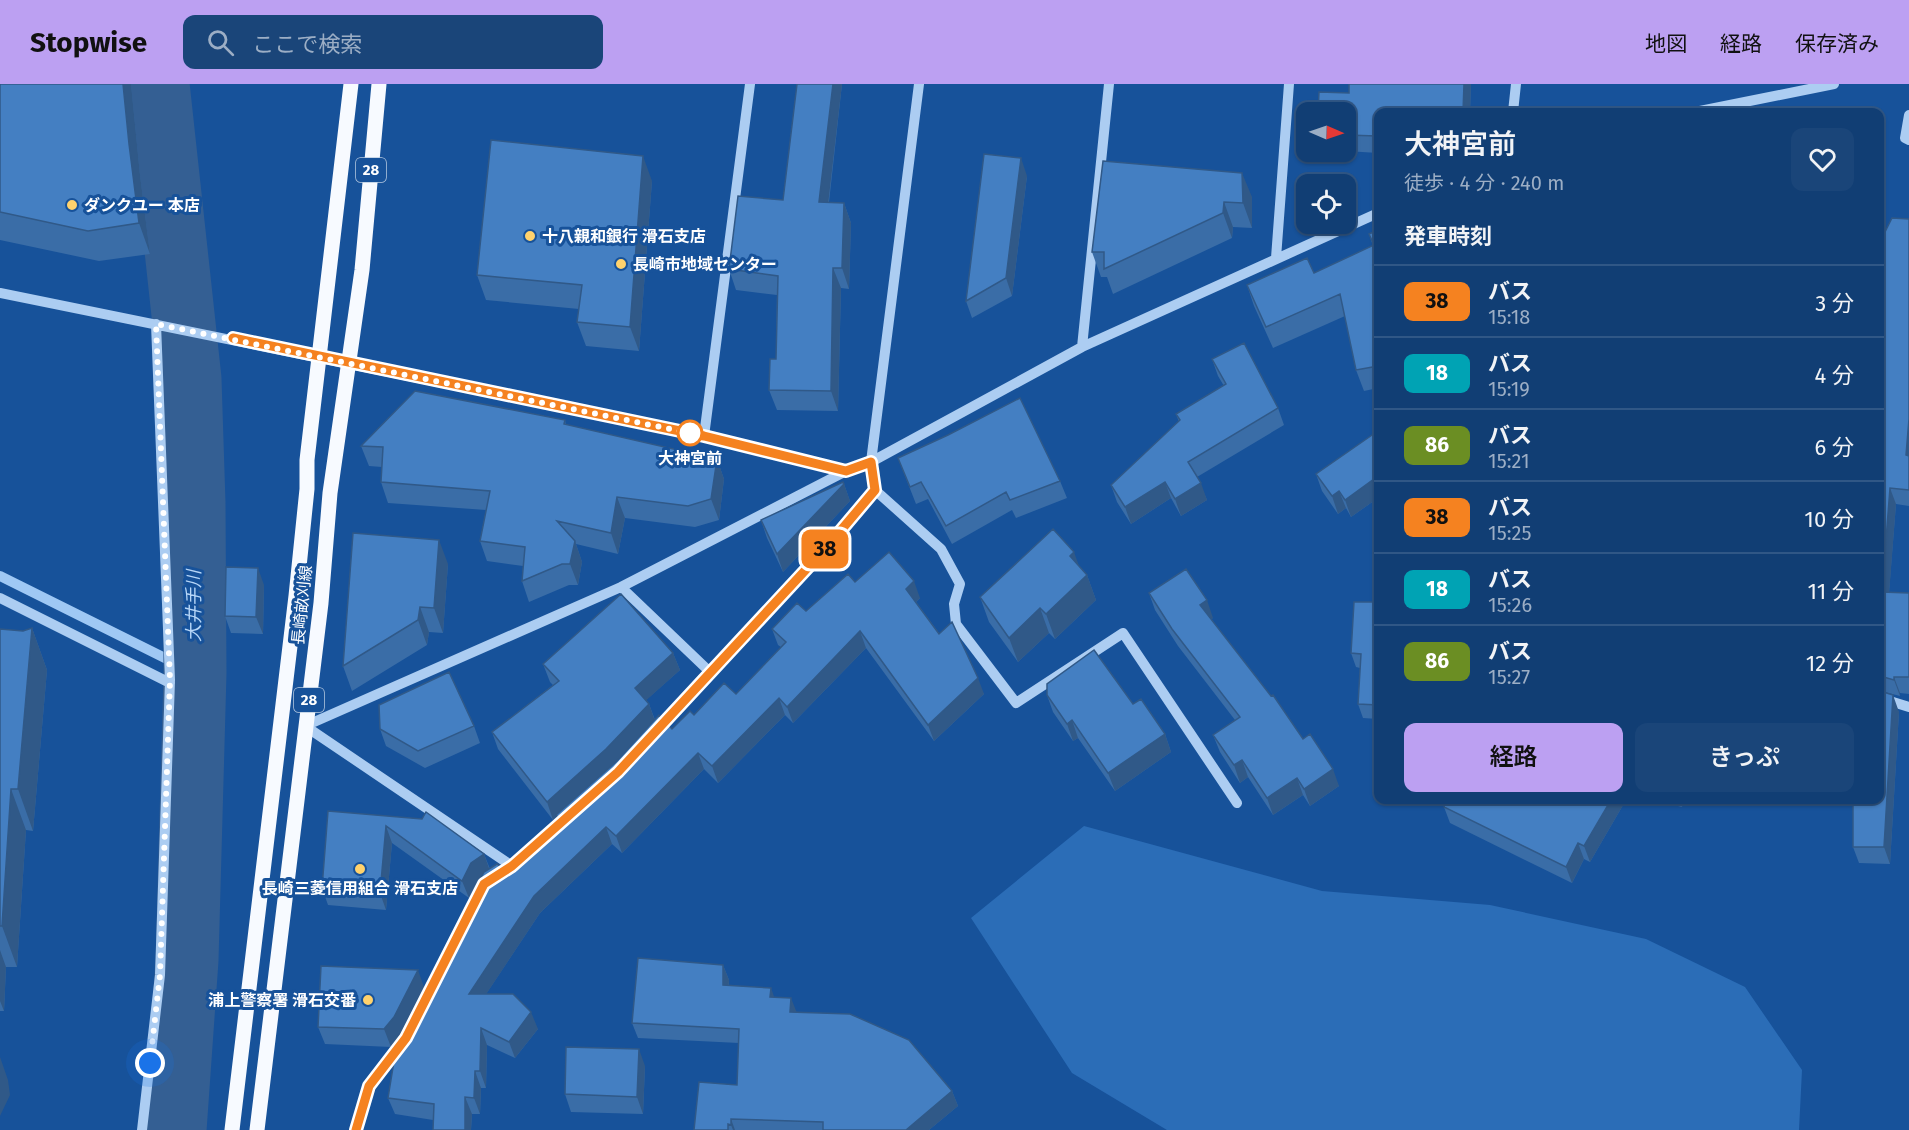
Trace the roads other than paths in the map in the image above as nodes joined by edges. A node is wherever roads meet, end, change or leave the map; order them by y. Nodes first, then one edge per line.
1 (351, 84) edge
2 (379, 84) edge
3 (750, 84) edge
4 (919, 84) edge
5 (1109, 84) edge
6 (1289, 84) edge
7 (1516, 84) edge
8 (1833, 84) edge
9 (1513, 108) edge
10 (1715, 108) edge
11 (1909, 115) edge
12 (1909, 140) edge
13 (1374, 215) edge
14 (1276, 258) junction
15 (0, 293) edge
16 (156, 324) junction
17 (1082, 346) junction
18 (318, 357) junction
19 (350, 364) junction
20 (704, 436) junction
21 (871, 462) junction
22 (846, 471) junction
23 (875, 490) junction
24 (621, 587) junction
25 (0, 598) edge
26 (711, 673) junction
27 (170, 682) junction
28 (1884, 699) edge
29 (1909, 706) edge
30 (305, 726) junction
31 (649, 739) edge
32 (1237, 803) dead end
33 (449, 957) edge
34 (412, 1028) edge
35 (142, 1130) edge
36 (232, 1130) edge
37 (257, 1130) edge
38 (356, 1130) edge

1 - 18 main road, 長崎畝刈線 / 28
2 - 19 main road, 長崎畝刈線 / 28
3 - 20 street
4 - 21 street
5 - 17 street
6 - 14 street
7 - 9 street
8 - 10 street
11 - 12 street
13 - 14 street
14 - 17 street
15 - 16 street
16 - 18 street
16 - 27 street
17 - 21 street
18 - 19 street
18 - 36 main road, 長崎畝刈線 / 28
19 - 20 street
19 - 30 main road, 長崎畝刈線 / 28
20 - 22 street
21 - 22 street
21 - 23 street
22 - 24 street
23 - 26 street
23 - 32 street
24 - 26 street
24 - 30 street
25 - 27 street
26 - 31 street
27 - 35 street
28 - 29 street
30 - 33 street
30 - 37 main road, 長崎畝刈線 / 28
34 - 38 street

